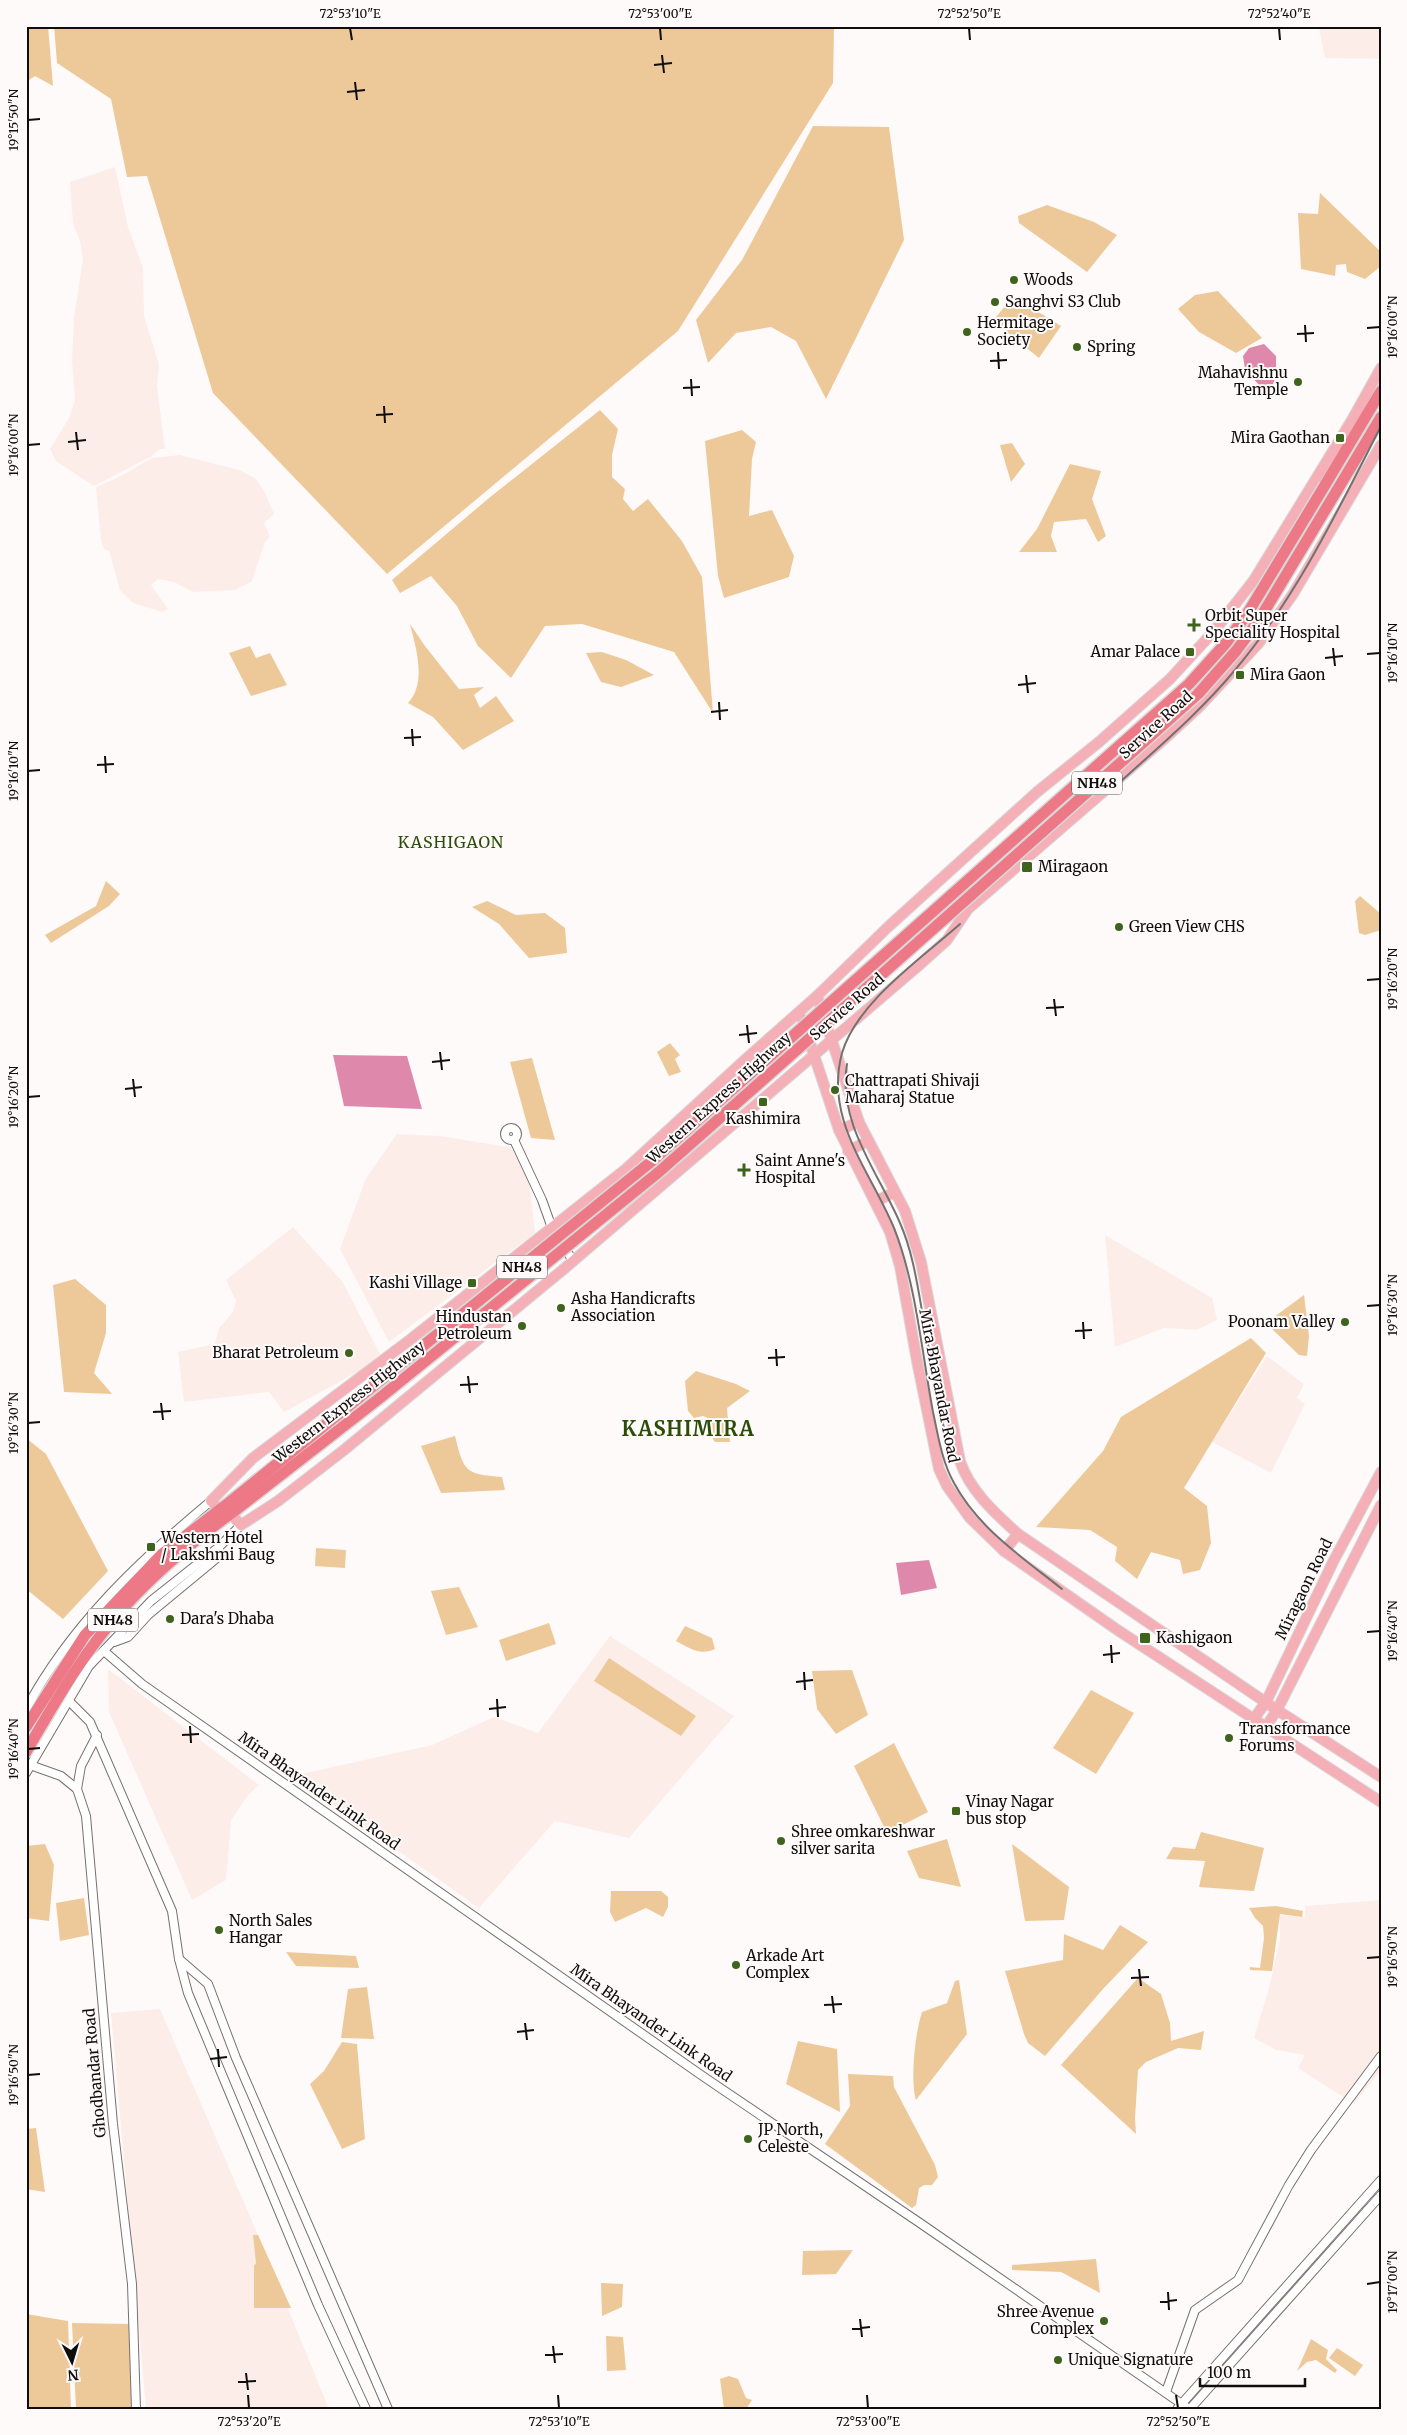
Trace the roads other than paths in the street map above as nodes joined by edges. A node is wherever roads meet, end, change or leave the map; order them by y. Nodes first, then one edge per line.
1 (1381, 368) edge
2 (1381, 391) edge
3 (1381, 416) edge
4 (1381, 445) edge
5 (1052, 836) junction
6 (1059, 844) dead end
7 (817, 996) junction
8 (799, 1012) junction
9 (849, 1025) junction
10 (833, 1039) junction
11 (815, 1054) junction
12 (838, 1054) junction
13 (859, 1122) junction
14 (840, 1130) junction
15 (514, 1140) dead end
16 (868, 1141) junction
17 (848, 1151) junction
18 (895, 1192) junction
19 (876, 1201) junction
20 (552, 1228) junction
21 (573, 1261) junction
22 (1381, 1472) edge
23 (1381, 1505) edge
24 (226, 1507) junction
25 (241, 1526) junction
26 (1018, 1534) junction
27 (1004, 1551) junction
28 (104, 1651) junction
29 (69, 1701) junction
30 (1266, 1702) junction
31 (26, 1708) edge
32 (1277, 1710) junction
33 (1254, 1720) junction
34 (1301, 1725) junction
35 (26, 1726) edge
36 (1265, 1728) junction
37 (97, 1735) junction
38 (1288, 1743) junction
39 (26, 1752) edge
40 (30, 1765) junction
41 (26, 1773) edge
42 (1381, 1776) edge
43 (1381, 1781) edge
44 (77, 1790) junction
45 (1381, 1796) edge
46 (1381, 1802) edge
47 (179, 1959) junction
48 (1381, 2056) edge
49 (1381, 2180) edge
50 (1381, 2195) edge
51 (1239, 2339) junction
52 (1247, 2344) junction
53 (1211, 2370) junction
54 (1219, 2376) junction
55 (1166, 2392) junction
56 (1179, 2406) edge
57 (136, 2409) edge
58 (366, 2409) edge
59 (388, 2409) edge
60 (1189, 2409) edge

1 - 7 main road
2 - 24 highway, Western Express Highway / NH48, bridge
3 - 24 highway, Western Express Highway / NH48, bridge
4 - 5 main road, Service Road
5 - 6 main road
5 - 9 main road, Service Road
7 - 8 main road
7 - 10 main road, Mira Bhayandar Road
8 - 11 main road, Mira Bhayandar Road
8 - 20 main road
9 - 10 main road, Service Road
9 - 12 main road
10 - 11 main road, Service Road
10 - 12 main road, Mira Bhayandar Road
11 - 14 main road, Mira Bhayandar Road
11 - 21 main road, Service Road
12 - 13 main road, Mira Bhayandar Road
13 - 14 main road
13 - 16 main road, Mira Bhayandar Road
14 - 17 main road, Mira Bhayandar Road
15 - 20 street
16 - 17 main road
16 - 18 main road, Mira Bhayandar Road
17 - 19 main road, Mira Bhayandar Road
18 - 19 main road
18 - 26 main road, Mira Bhayandar Road
19 - 27 main road, Mira Bhayandar Road
20 - 21 street
20 - 24 main road
21 - 25 main road, Service Road
22 - 30 main road, Miragaon Road
23 - 32 main road, Miragaon Road
24 - 25 main road
24 - 31 street
24 - 35 highway, Western Express Highway / NH48
24 - 39 highway, Western Express Highway / NH48
25 - 28 street
26 - 27 main road
26 - 30 main road, Mira Bhayandar Road
27 - 33 main road, Mira Bhayandar Road
28 - 29 street
28 - 55 street, Mira Bhayander Link Road
29 - 37 street
29 - 40 street
30 - 32 main road, Mira Bhayandar Road
30 - 33 main road, Miragaon Road
32 - 34 main road, Mira Bhayandar Road
32 - 36 main road, Miragaon Road
33 - 36 main road, Mira Bhayandar Road
34 - 42 main road, Mira Bhayandar Road
34 - 43 main road
36 - 38 main road, Mira Bhayandar Road
37 - 44 street
37 - 47 street
38 - 45 main road
38 - 46 main road, Mira Bhayandar Road
40 - 41 street
40 - 44 street
44 - 57 street, Ghodbandar Road
47 - 58 street
47 - 59 street
48 - 55 street
49 - 51 street
50 - 52 street
51 - 52 street
51 - 53 street
52 - 54 street
53 - 54 street
53 - 56 street
54 - 60 street
55 - 56 street, Mira Bhayander Link Road
56 - 60 street, Mira Bhayander Link Road

